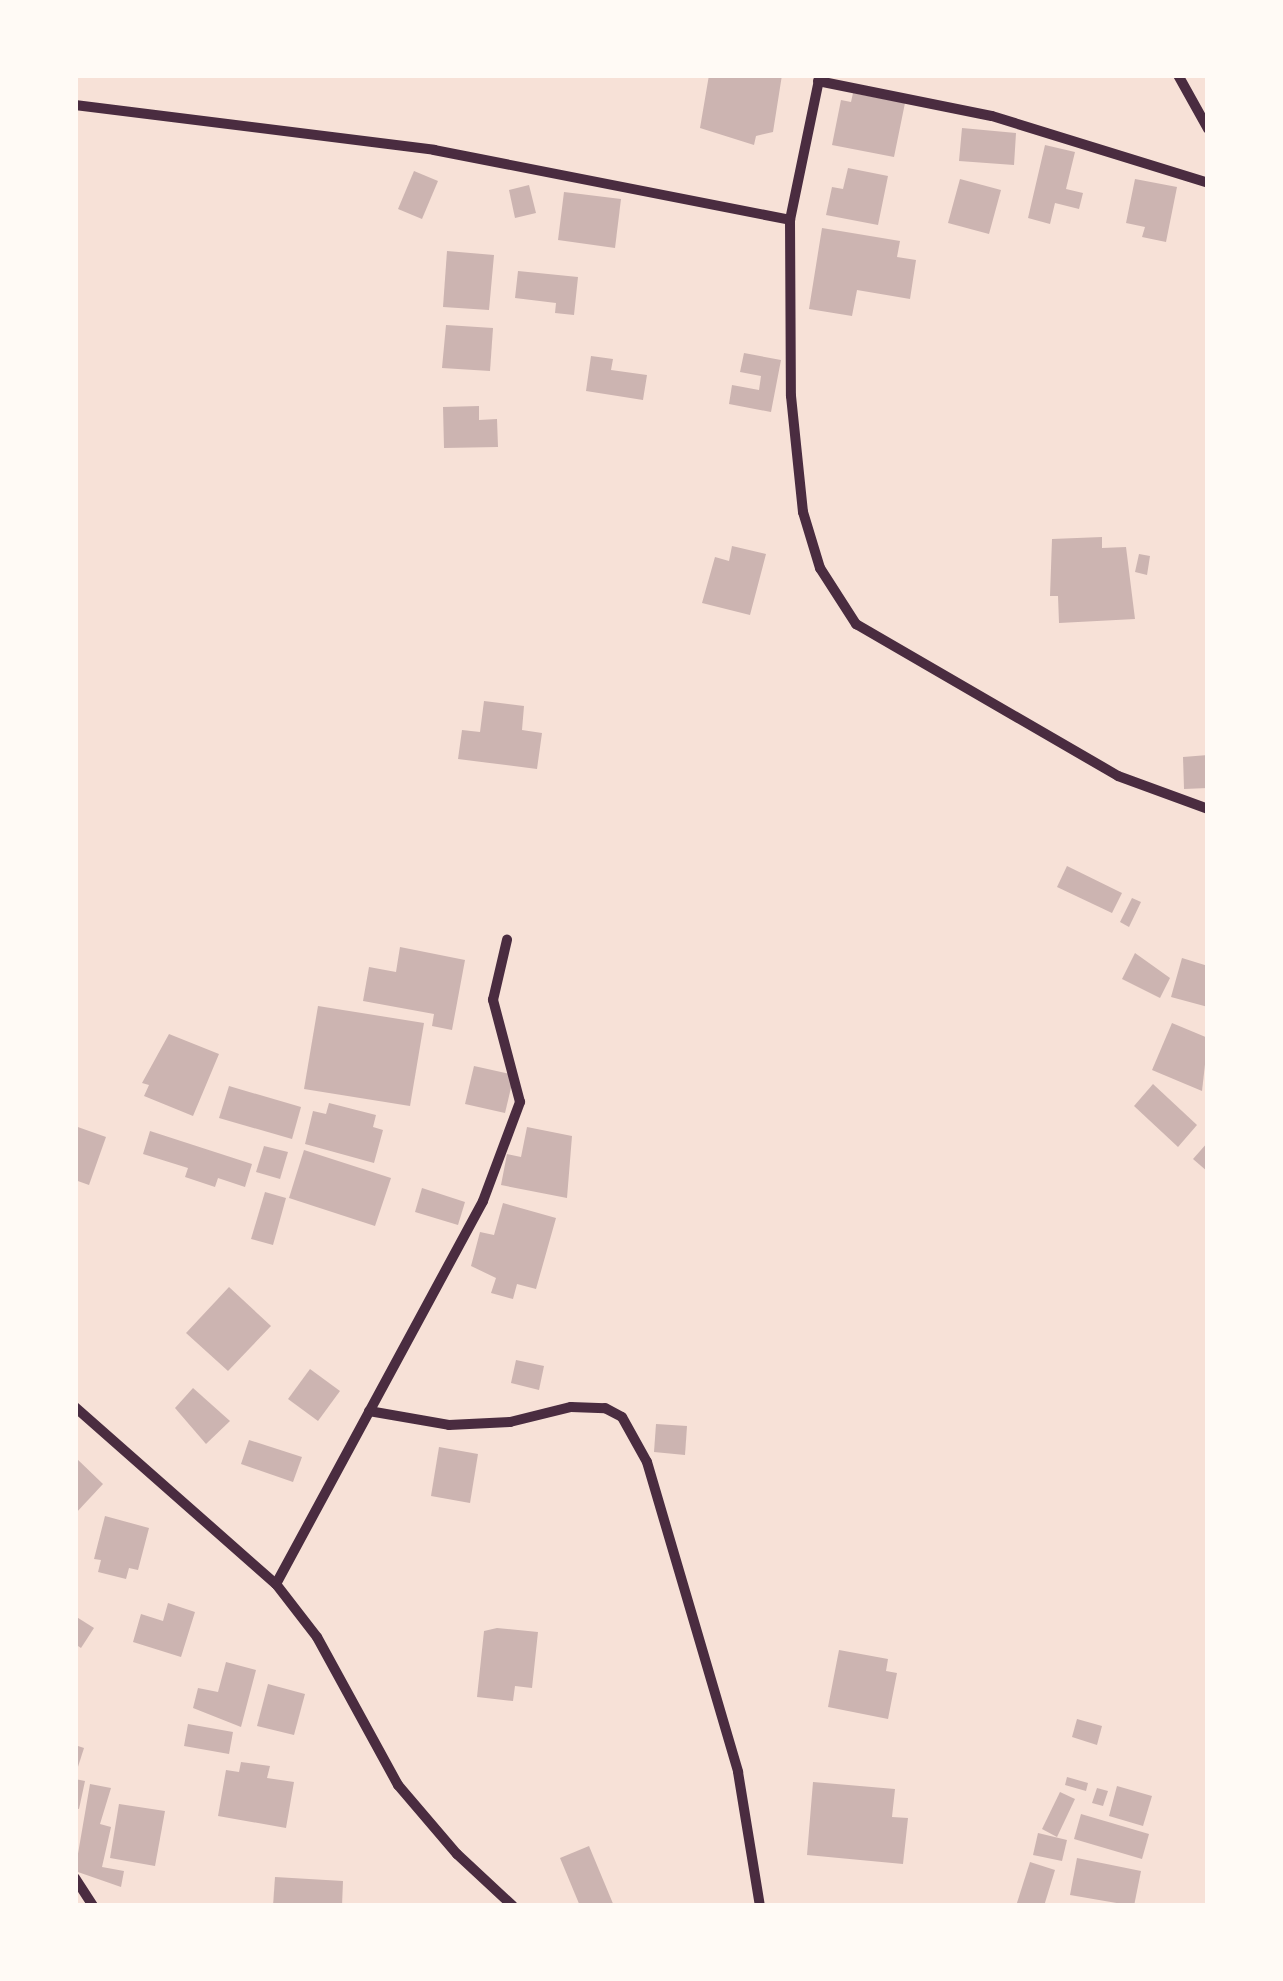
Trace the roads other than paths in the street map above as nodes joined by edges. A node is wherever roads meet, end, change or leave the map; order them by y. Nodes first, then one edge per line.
1 (1178, 75) edge
2 (819, 78) edge
3 (75, 105) edge
4 (1208, 129) edge
5 (1208, 183) edge
6 (790, 220) junction
7 (1208, 809) edge
8 (507, 940) dead end
9 (75, 1407) edge
10 (370, 1411) junction
11 (276, 1584) junction
12 (75, 1878) edge
13 (93, 1906) edge
14 (513, 1906) edge
15 (760, 1906) edge

1 - 4 street
2 - 5 street
2 - 6 street
3 - 6 street
6 - 7 street
8 - 10 street
9 - 11 street
10 - 11 street
10 - 15 street
11 - 14 street
12 - 13 street

